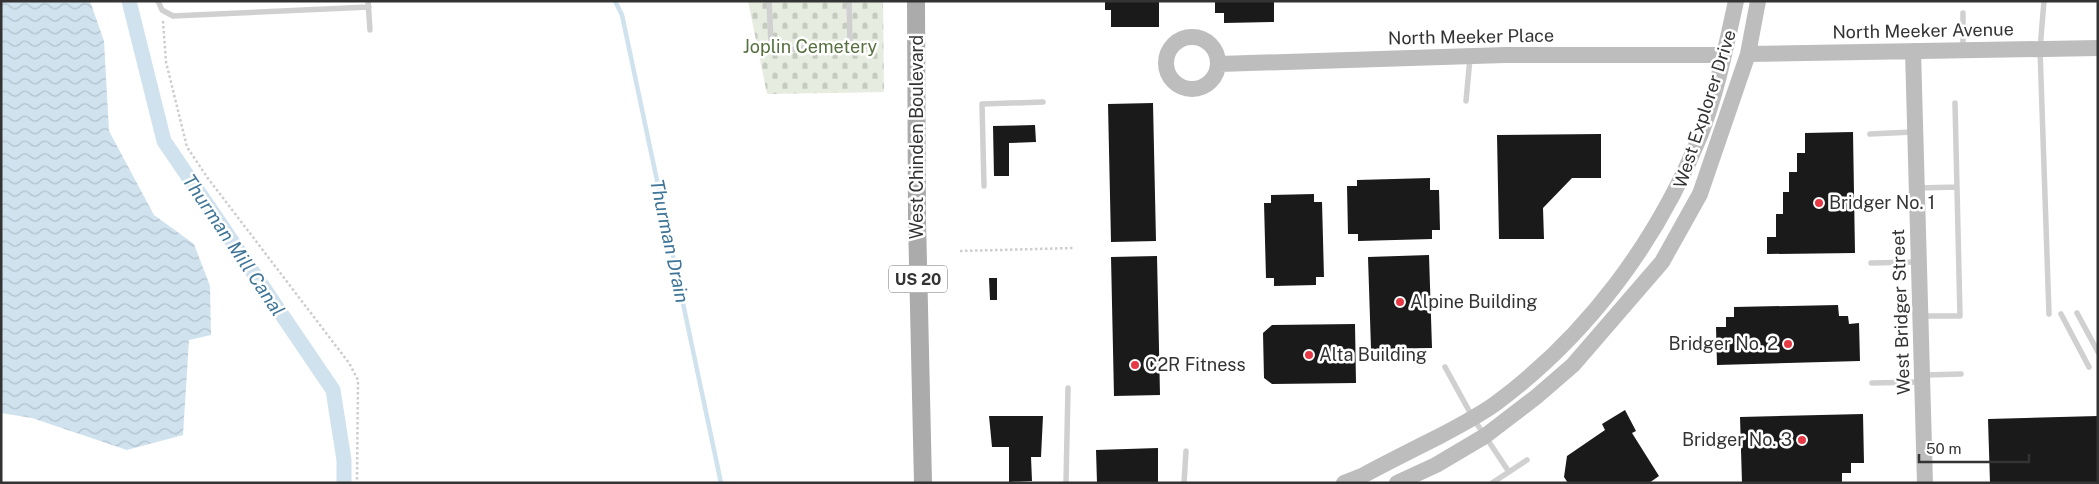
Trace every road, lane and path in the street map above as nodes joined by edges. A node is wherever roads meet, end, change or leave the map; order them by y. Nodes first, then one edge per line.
1 (158, 1) edge
2 (769, 1) edge
3 (849, 1) edge
4 (916, 1) edge
5 (1736, 1) edge
6 (1758, 1) edge
7 (2044, 1) edge
8 (369, 4) edge
9 (162, 10) junction
10 (1963, 13) dead end
11 (370, 30) dead end
12 (2098, 48) edge
13 (2040, 49) junction
14 (1913, 51) junction
15 (1964, 51) junction
16 (1748, 54) junction
17 (1724, 55) junction
18 (1470, 56) junction
19 (1218, 64) dead end
20 (1466, 101) dead end
21 (1043, 102) dead end
22 (1955, 103) dead end
23 (1916, 132) junction
24 (1870, 134) dead end
25 (984, 186) dead end
26 (1957, 187) junction
27 (1917, 188) junction
28 (1074, 248) dead end
29 (960, 251) dead end
30 (1919, 262) junction
31 (1871, 263) dead end
32 (2078, 313) dead end
33 (2049, 314) dead end
34 (2061, 314) dead end
35 (1921, 316) junction
36 (2098, 352) edge
37 (1445, 367) dead end
38 (2089, 367) dead end
39 (1961, 374) dead end
40 (1923, 378) junction
41 (1872, 383) dead end
42 (1068, 388) dead end
43 (1473, 418) junction
44 (1485, 436) junction
45 (1186, 452) dead end
46 (1527, 460) dead end
47 (1510, 472) junction
48 (357, 483) edge
49 (923, 483) edge
50 (1066, 483) edge
51 (1184, 483) edge
52 (1344, 483) edge
53 (1397, 483) edge
54 (1492, 483) edge
55 (1926, 483) edge

1 - 9 lane
2 - 3 lane
4 - 49 main road, West Chinden Boulevard / US 20
5 - 17 street, West Explorer Drive
6 - 16 street, West Explorer Drive
7 - 13 lane
8 - 9 lane
8 - 11 lane
9 - 48 path
10 - 15 lane
12 - 13 street, North Meeker Avenue
13 - 15 street, North Meeker Avenue
13 - 33 lane
14 - 15 street, North Meeker Avenue
14 - 16 street, North Meeker Avenue
14 - 23 street, West Bridger Street
16 - 44 street, West Explorer Drive
17 - 18 street, North Meeker Place
17 - 43 street, West Explorer Drive
18 - 19 street, North Meeker Place
18 - 20 lane
21 - 25 lane
22 - 26 lane
23 - 24 lane
23 - 27 street, West Bridger Street
26 - 27 lane
26 - 35 lane
27 - 30 street, West Bridger Street
28 - 29 path
30 - 31 lane
30 - 35 street, West Bridger Street
32 - 36 lane
34 - 38 lane
35 - 40 street, West Bridger Street
37 - 43 lane
39 - 40 lane
40 - 41 lane
40 - 55 street, West Bridger Street
42 - 50 lane
43 - 44 lane
43 - 52 street, West Explorer Drive
44 - 47 lane
44 - 53 street, West Explorer Drive
45 - 51 lane
46 - 47 lane
47 - 54 lane

